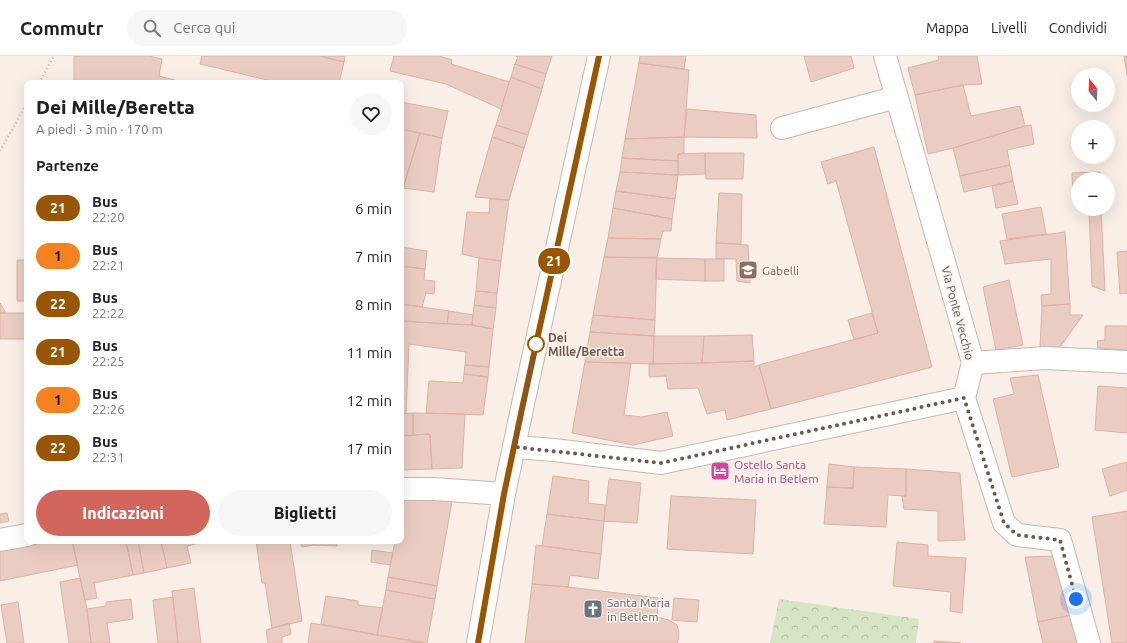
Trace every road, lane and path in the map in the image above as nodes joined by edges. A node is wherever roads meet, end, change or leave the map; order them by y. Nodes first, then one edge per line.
1 (54, 56) edge
2 (599, 56) edge
3 (885, 56) edge
4 (41, 80) edge
5 (897, 97) junction
6 (24, 109) edge
7 (782, 128) dead end
8 (0, 151) edge
9 (1127, 362) edge
10 (973, 363) junction
11 (964, 398) junction
12 (515, 447) junction
13 (404, 489) edge
14 (504, 494) junction
15 (24, 536) edge
16 (0, 540) edge
17 (478, 643) edge
18 (1089, 643) edge

1 - 4 path
2 - 12 street
3 - 5 street, Via Ponte Vecchio
5 - 7 street
5 - 10 street, Via Ponte Vecchio
6 - 8 path
9 - 10 street
10 - 11 street, Via Ponte Vecchio
11 - 12 street
11 - 18 street
12 - 14 street
13 - 14 street
14 - 17 street
15 - 16 street

